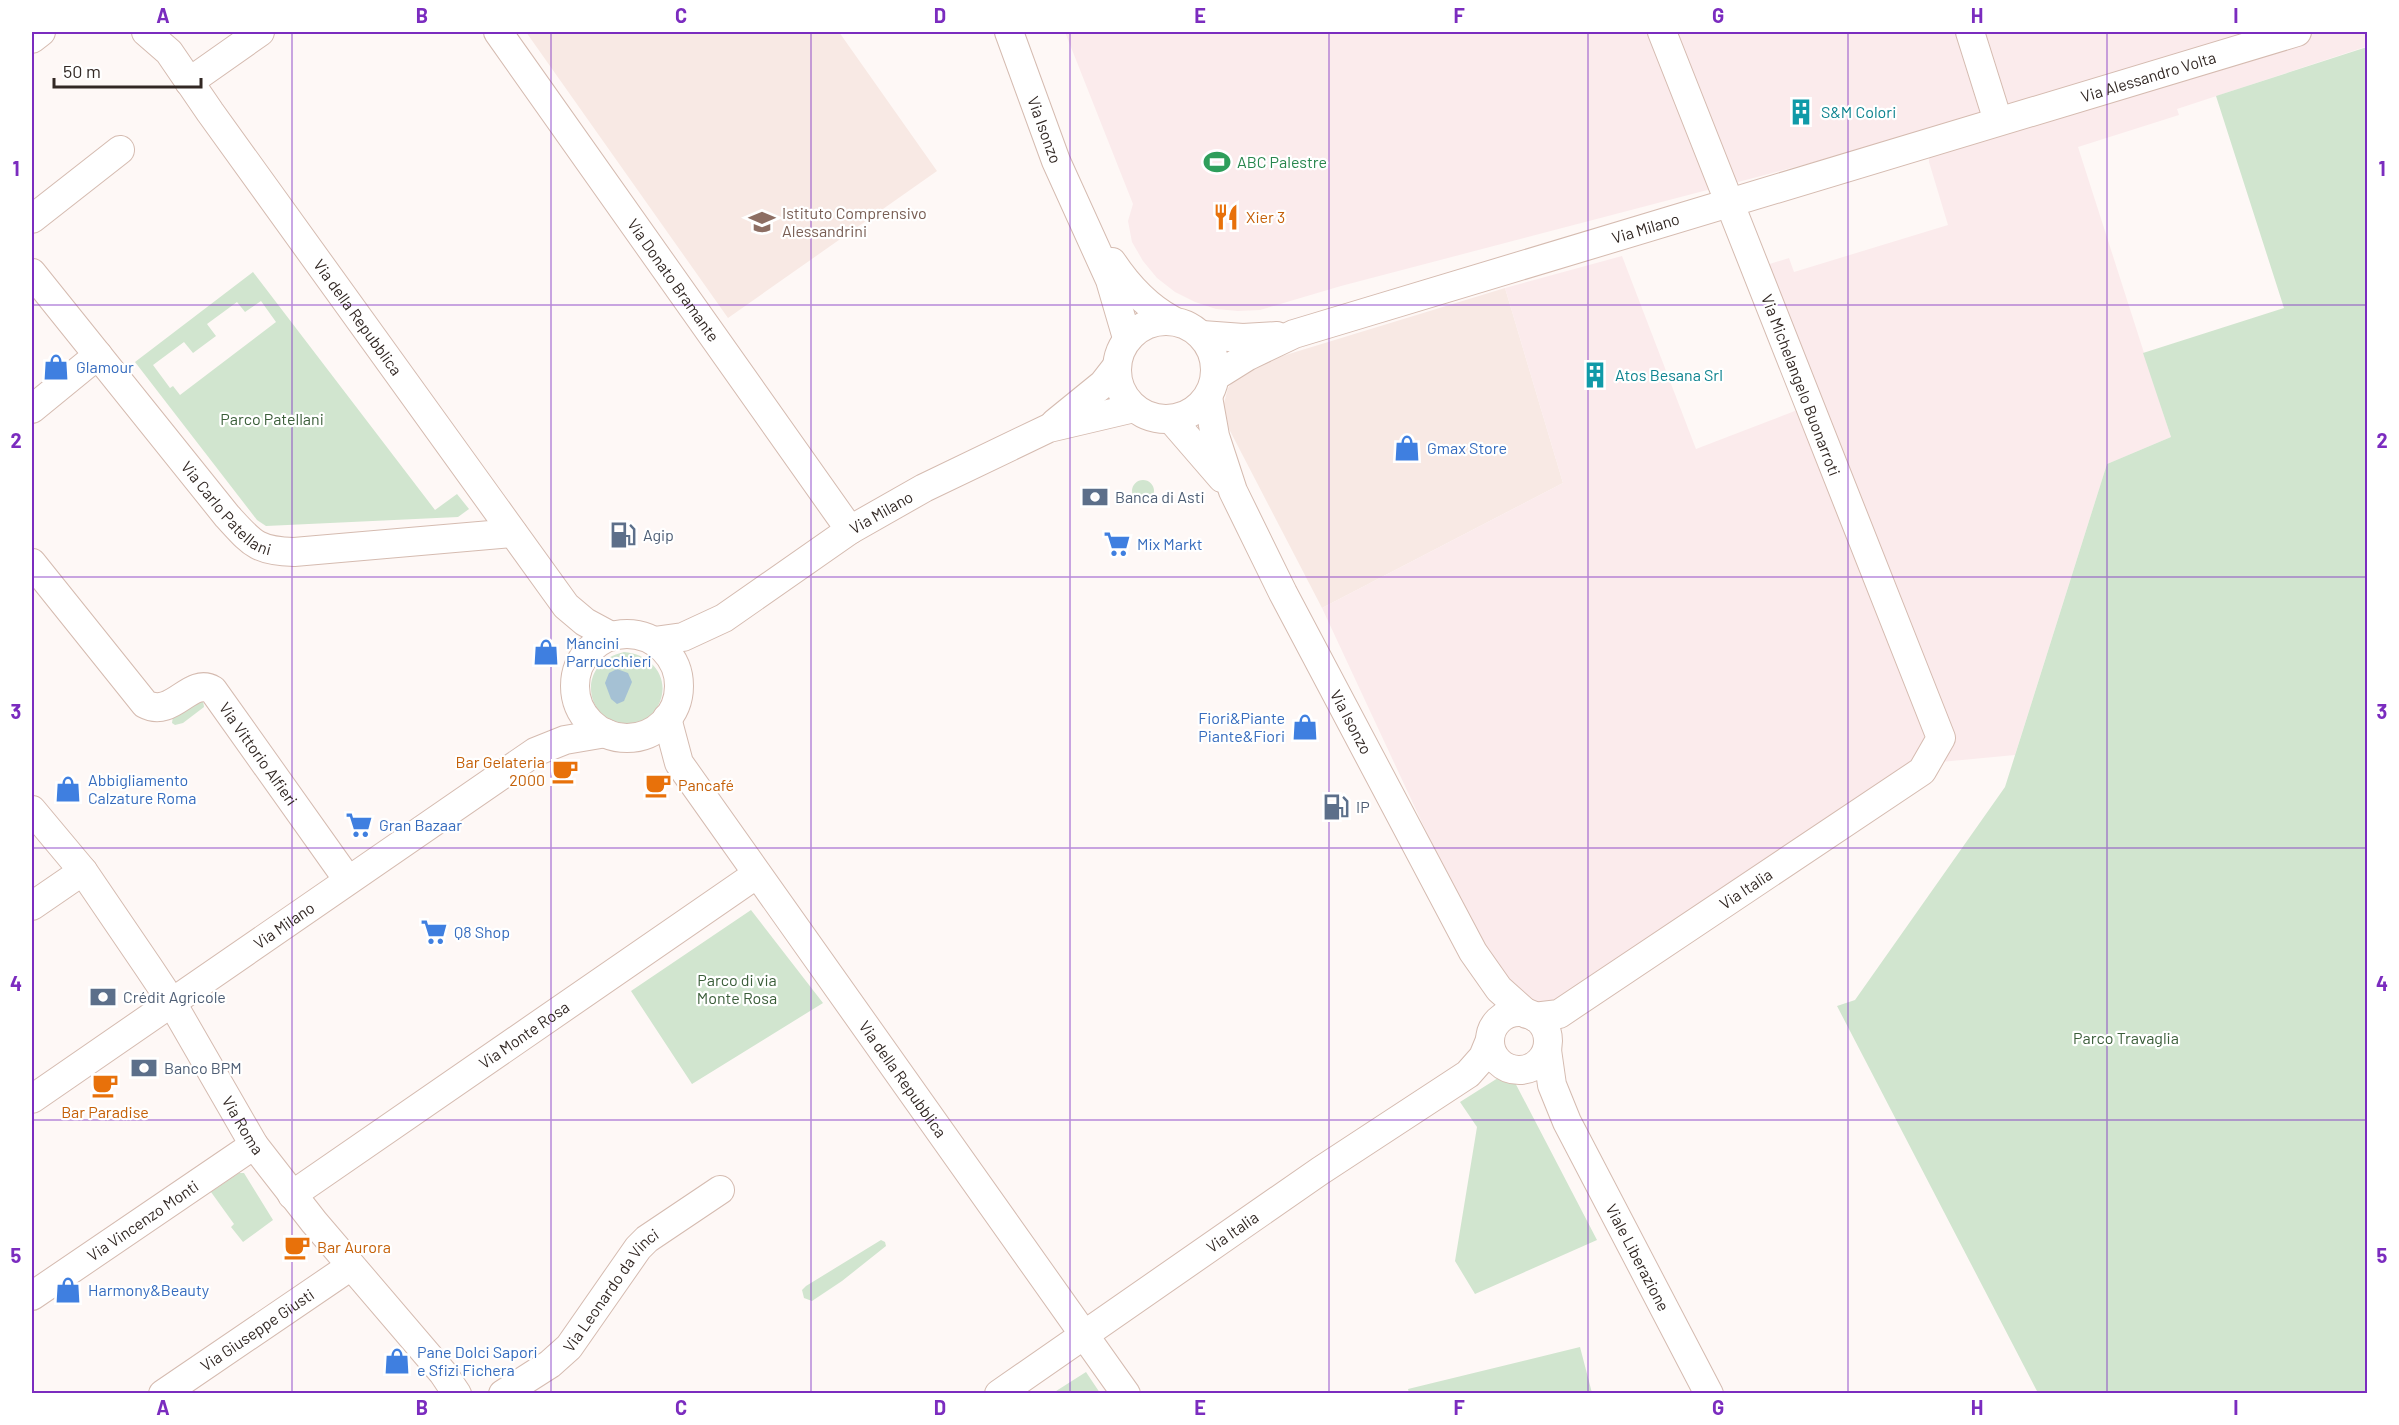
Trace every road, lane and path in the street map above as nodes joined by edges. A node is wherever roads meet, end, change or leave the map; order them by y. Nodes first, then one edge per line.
1 (41, 32) edge
2 (146, 32) edge
3 (260, 32) edge
4 (498, 32) edge
5 (1009, 32) edge
6 (1662, 32) edge
7 (1970, 32) edge
8 (2297, 32) edge
9 (32, 39) edge
10 (189, 82) junction
11 (1998, 121) junction
12 (120, 150) dead end
13 (1730, 202) junction
14 (32, 219) edge
15 (1086, 226) junction
16 (32, 273) edge
17 (1172, 320) junction
18 (1202, 334) junction
19 (1294, 334) junction
20 (1127, 338) junction
21 (98, 356) junction
22 (1117, 366) junction
23 (1212, 387) junction
24 (1134, 408) junction
25 (32, 409) edge
26 (1171, 419) junction
27 (1049, 428) junction
28 (1233, 491) junction
29 (850, 530) junction
30 (513, 533) junction
31 (32, 563) edge
32 (566, 606) junction
33 (724, 618) junction
34 (611, 636) junction
35 (654, 641) junction
36 (580, 662) junction
37 (678, 676) junction
38 (576, 699) junction
39 (668, 718) junction
40 (606, 733) junction
41 (638, 736) junction
42 (1941, 738) joint
43 (535, 752) junction
44 (679, 763) junction
45 (32, 810) edge
46 (83, 871) junction
47 (757, 874) junction
48 (348, 880) junction
49 (32, 906) edge
50 (1473, 952) junction
51 (171, 1001) junction
52 (1530, 1015) junction
53 (1491, 1036) junction
54 (1546, 1050) junction
55 (1509, 1068) junction
56 (1468, 1074) junction
57 (32, 1099) edge
58 (1567, 1122) junction
59 (254, 1145) junction
60 (720, 1190) dead end
61 (292, 1195) junction
62 (351, 1266) junction
63 (32, 1296) edge
64 (1085, 1335) junction
65 (454, 1392) edge
66 (163, 1394) edge
67 (503, 1394) edge
68 (999, 1394) edge
69 (1126, 1394) edge
70 (1709, 1394) edge

1 - 9 street
2 - 10 street, Via della Repubblica
3 - 10 street
4 - 29 street, Via Donato Bramante
5 - 15 street, Via Isonzo
6 - 13 street, Via Michelangelo Buonarroti
7 - 11 street
8 - 11 street, Via Alessandro Volta
10 - 30 street, Via della Repubblica
11 - 13 street, Via Milano
12 - 14 street
13 - 19 street, Via Milano
13 - 42 street, Via Michelangelo Buonarroti
15 - 17 street, Via Isonzo
15 - 20 street, Via Isonzo
16 - 21 street, Via Carlo Patellani
17 - 18 street
17 - 20 street
18 - 19 street, Via Milano
18 - 23 street
19 - 23 street, Via Milano
20 - 22 street
21 - 25 street
21 - 30 street, Via Carlo Patellani
22 - 24 street
22 - 27 street, Via Milano
23 - 26 street
23 - 28 street, Via Isonzo
24 - 26 street
24 - 27 street, Via Milano
26 - 28 street, Via Isonzo
27 - 29 street, Via Milano
28 - 50 street, Via Isonzo
29 - 33 street, Via Milano
30 - 32 street, Via della Repubblica
31 - 48 street, Via Vittorio Alfieri
32 - 34 street, Via della Repubblica
32 - 36 street, Via della Repubblica
33 - 35 street, Via Milano
33 - 37 street, Via Milano
34 - 35 street
34 - 36 street
35 - 37 street
36 - 38 street
37 - 39 street
38 - 40 street
38 - 43 street, Via Milano
39 - 41 street
39 - 44 street, Via della Repubblica
40 - 41 street
40 - 43 street, Via Milano
41 - 44 street, Via della Repubblica
42 - 52 street, Via Italia
43 - 48 street, Via Milano
44 - 47 street, Via della Repubblica
45 - 46 street, Via Roma
46 - 49 street
46 - 51 street, Via Roma
47 - 61 street, Via Monte Rosa
47 - 64 street, Via della Repubblica
48 - 51 street, Via Milano
50 - 52 street, Via Isonzo
50 - 53 street, Via Isonzo
51 - 57 street, Via Milano
51 - 59 street, Via Roma
52 - 53 street
52 - 54 street
53 - 55 street
53 - 56 street, Via Italia
54 - 55 street
54 - 58 street, Viale Liberazione
55 - 56 street, Via Italia
55 - 58 street, Viale Liberazione
56 - 64 street, Via Italia
58 - 70 street, Viale Liberazione
59 - 61 street, Via Roma
59 - 63 street, Via Vincenzo Monti
60 - 67 street, Via Leonardo da Vinci
61 - 62 street, Via Roma
62 - 65 street, Via Roma
62 - 66 street, Via Giuseppe Giusti
64 - 68 street, Via Italia
64 - 69 street, Via della Repubblica

